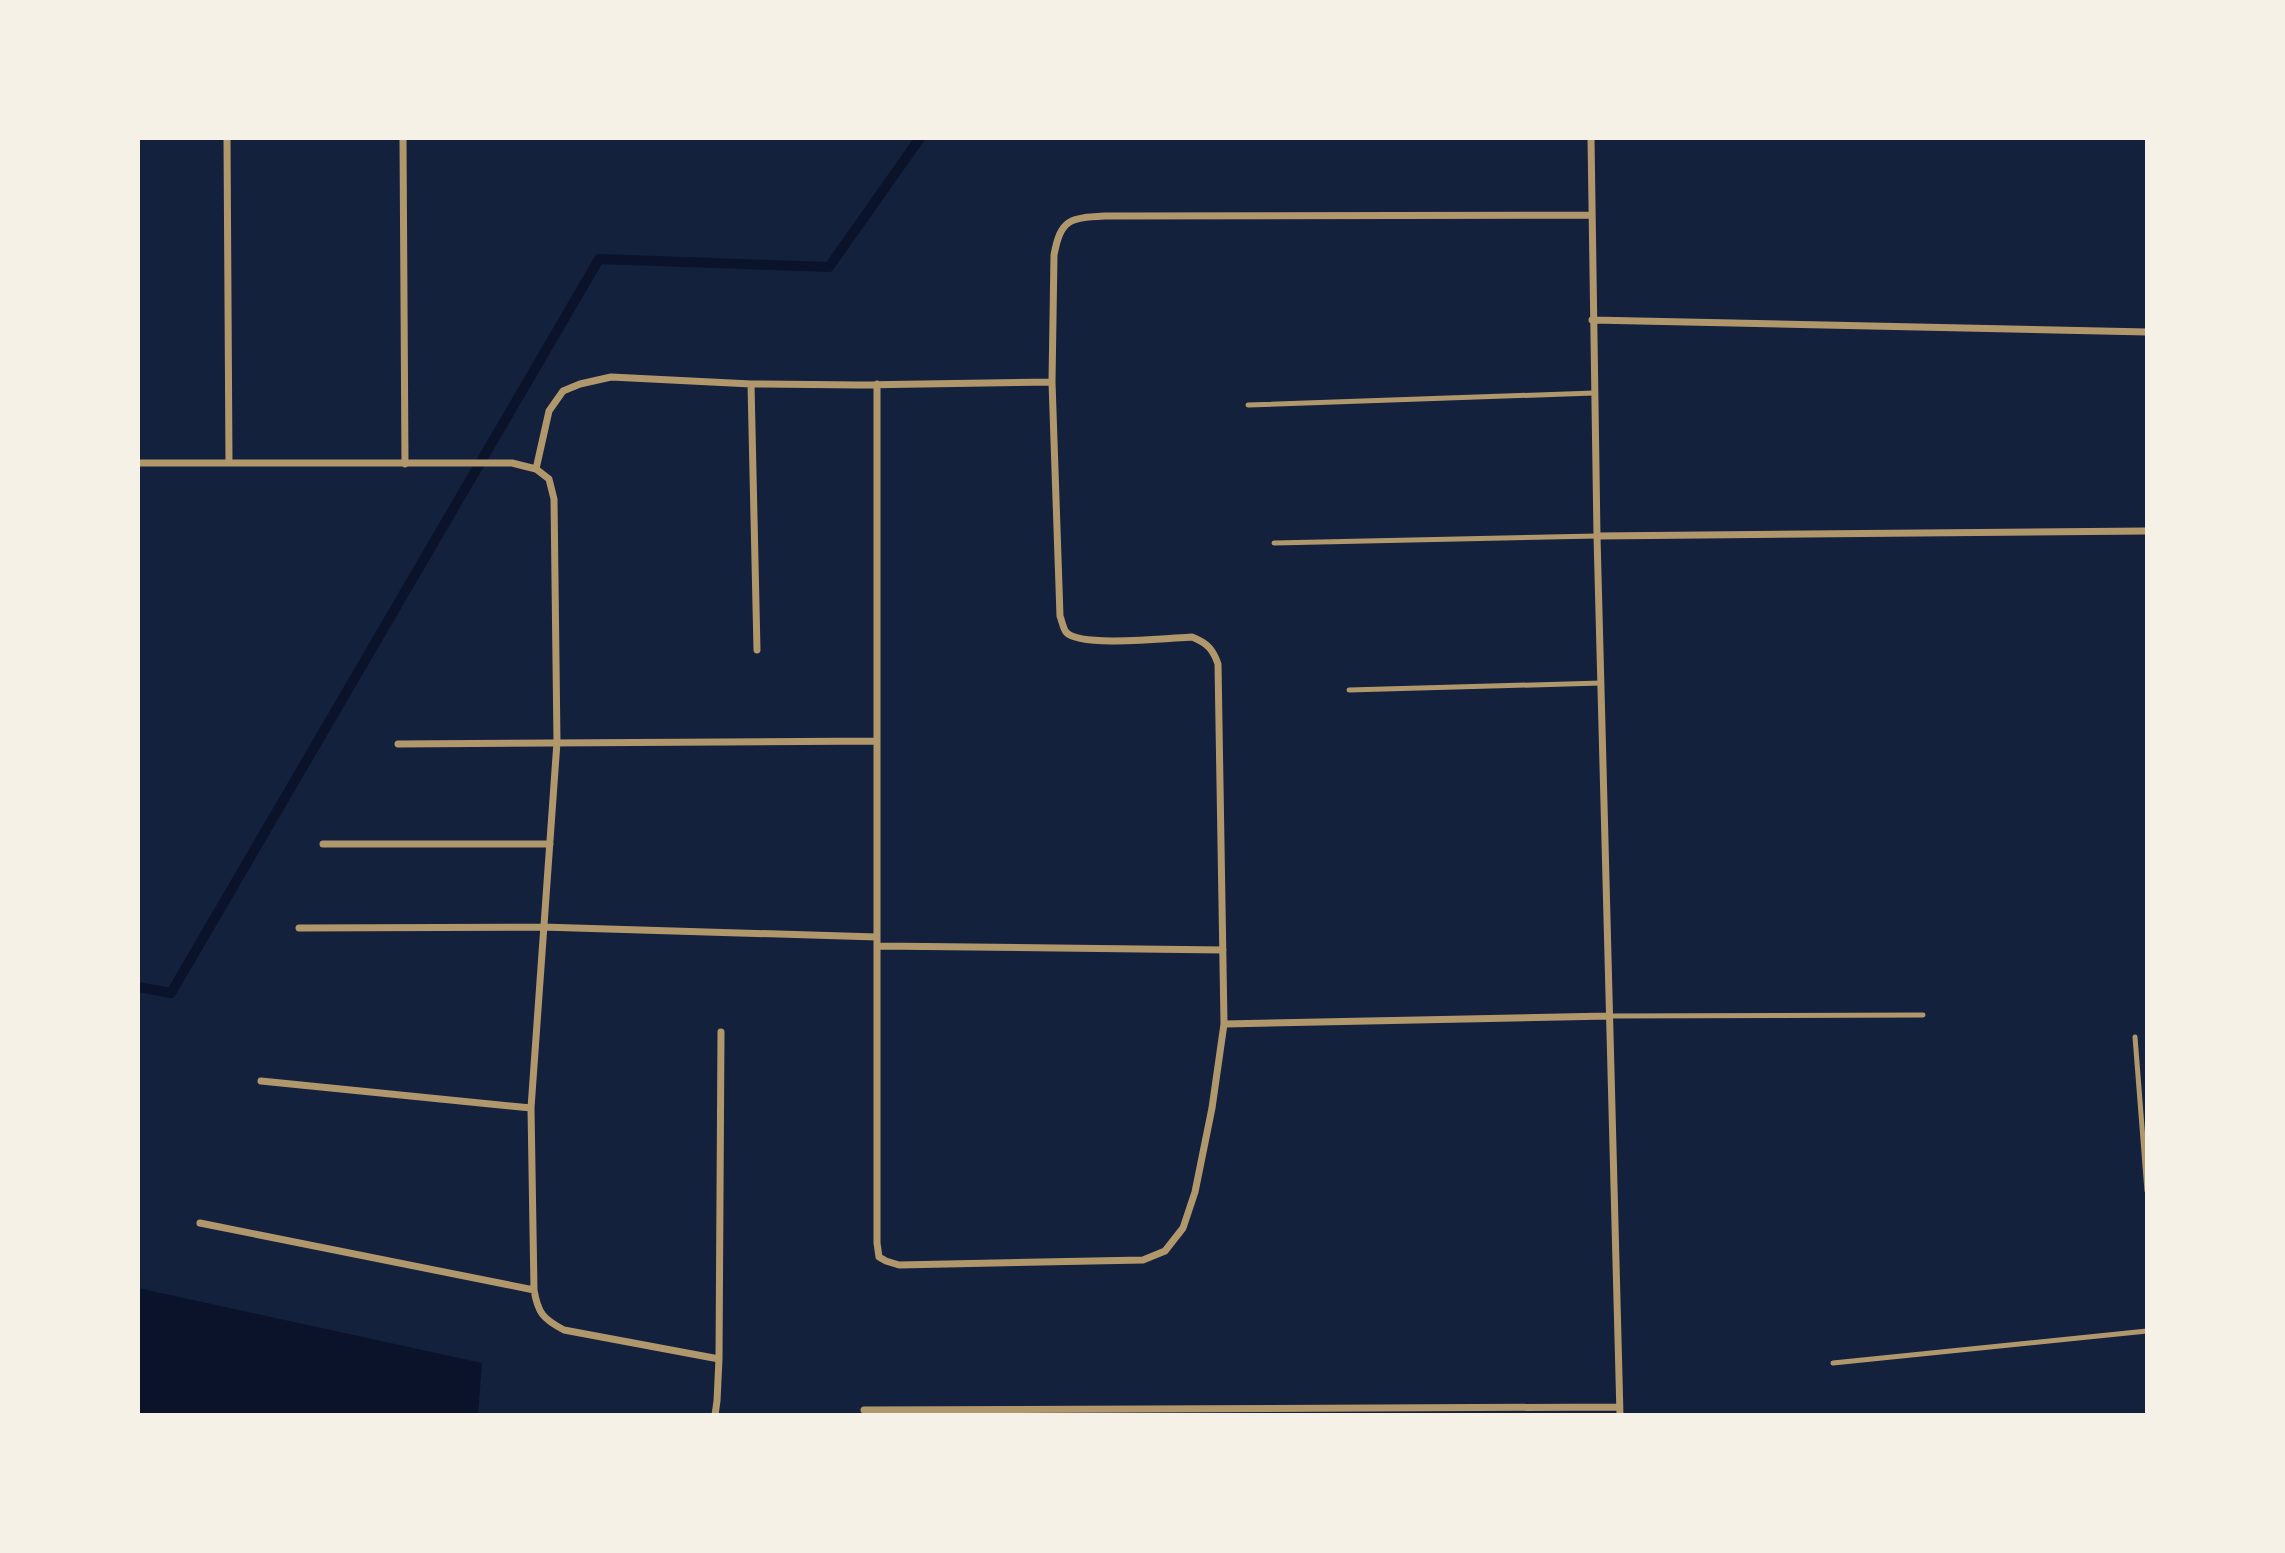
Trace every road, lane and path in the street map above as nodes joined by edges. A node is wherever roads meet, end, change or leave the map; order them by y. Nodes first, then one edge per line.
1 (227, 138) edge
2 (403, 138) edge
3 (1591, 138) edge
4 (1592, 215) junction
5 (1592, 320) junction
6 (2147, 332) edge
7 (1052, 382) junction
8 (751, 384) junction
9 (877, 384) junction
10 (1594, 393) junction
11 (1248, 405) dead end
12 (138, 463) edge
13 (229, 463) junction
14 (405, 464) junction
15 (536, 470) junction
16 (2147, 531) edge
17 (1597, 536) junction
18 (1274, 542) dead end
19 (757, 650) dead end
20 (1601, 683) junction
21 (1349, 690) dead end
22 (877, 741) junction
23 (557, 743) junction
24 (398, 744) dead end
25 (323, 844) dead end
26 (550, 844) junction
27 (542, 927) junction
28 (299, 928) dead end
29 (877, 937) junction
30 (878, 946) junction
31 (1223, 950) junction
32 (1923, 1015) dead end
33 (1609, 1016) junction
34 (1224, 1024) junction
35 (721, 1032) dead end
36 (2135, 1037) dead end
37 (261, 1081) dead end
38 (531, 1108) junction
39 (2147, 1192) edge
40 (200, 1223) dead end
41 (534, 1290) junction
42 (2147, 1331) edge
43 (719, 1359) junction
44 (1833, 1363) dead end
45 (864, 1410) dead end
46 (1620, 1411) edge
47 (715, 1415) edge

1 - 13 street
2 - 14 street
3 - 4 street
4 - 5 street
4 - 7 street
5 - 6 street
5 - 10 street
7 - 9 street
7 - 31 street
8 - 9 street
8 - 15 street
8 - 19 street
9 - 22 street
10 - 11 lane
10 - 17 street
12 - 13 street
13 - 14 street
14 - 15 street
15 - 23 street
16 - 17 street
17 - 18 lane
17 - 20 street
20 - 21 lane
20 - 33 street
22 - 23 street
22 - 29 street
23 - 24 street
23 - 26 street
25 - 26 street
26 - 27 street
27 - 28 street
27 - 29 street
27 - 38 street
29 - 30 street
30 - 31 street
30 - 34 street
31 - 34 street
32 - 33 lane
33 - 34 street
33 - 46 street
35 - 43 street
36 - 39 lane
37 - 38 street
38 - 41 street
40 - 41 street
41 - 43 street
42 - 44 lane
43 - 47 street
45 - 46 street

